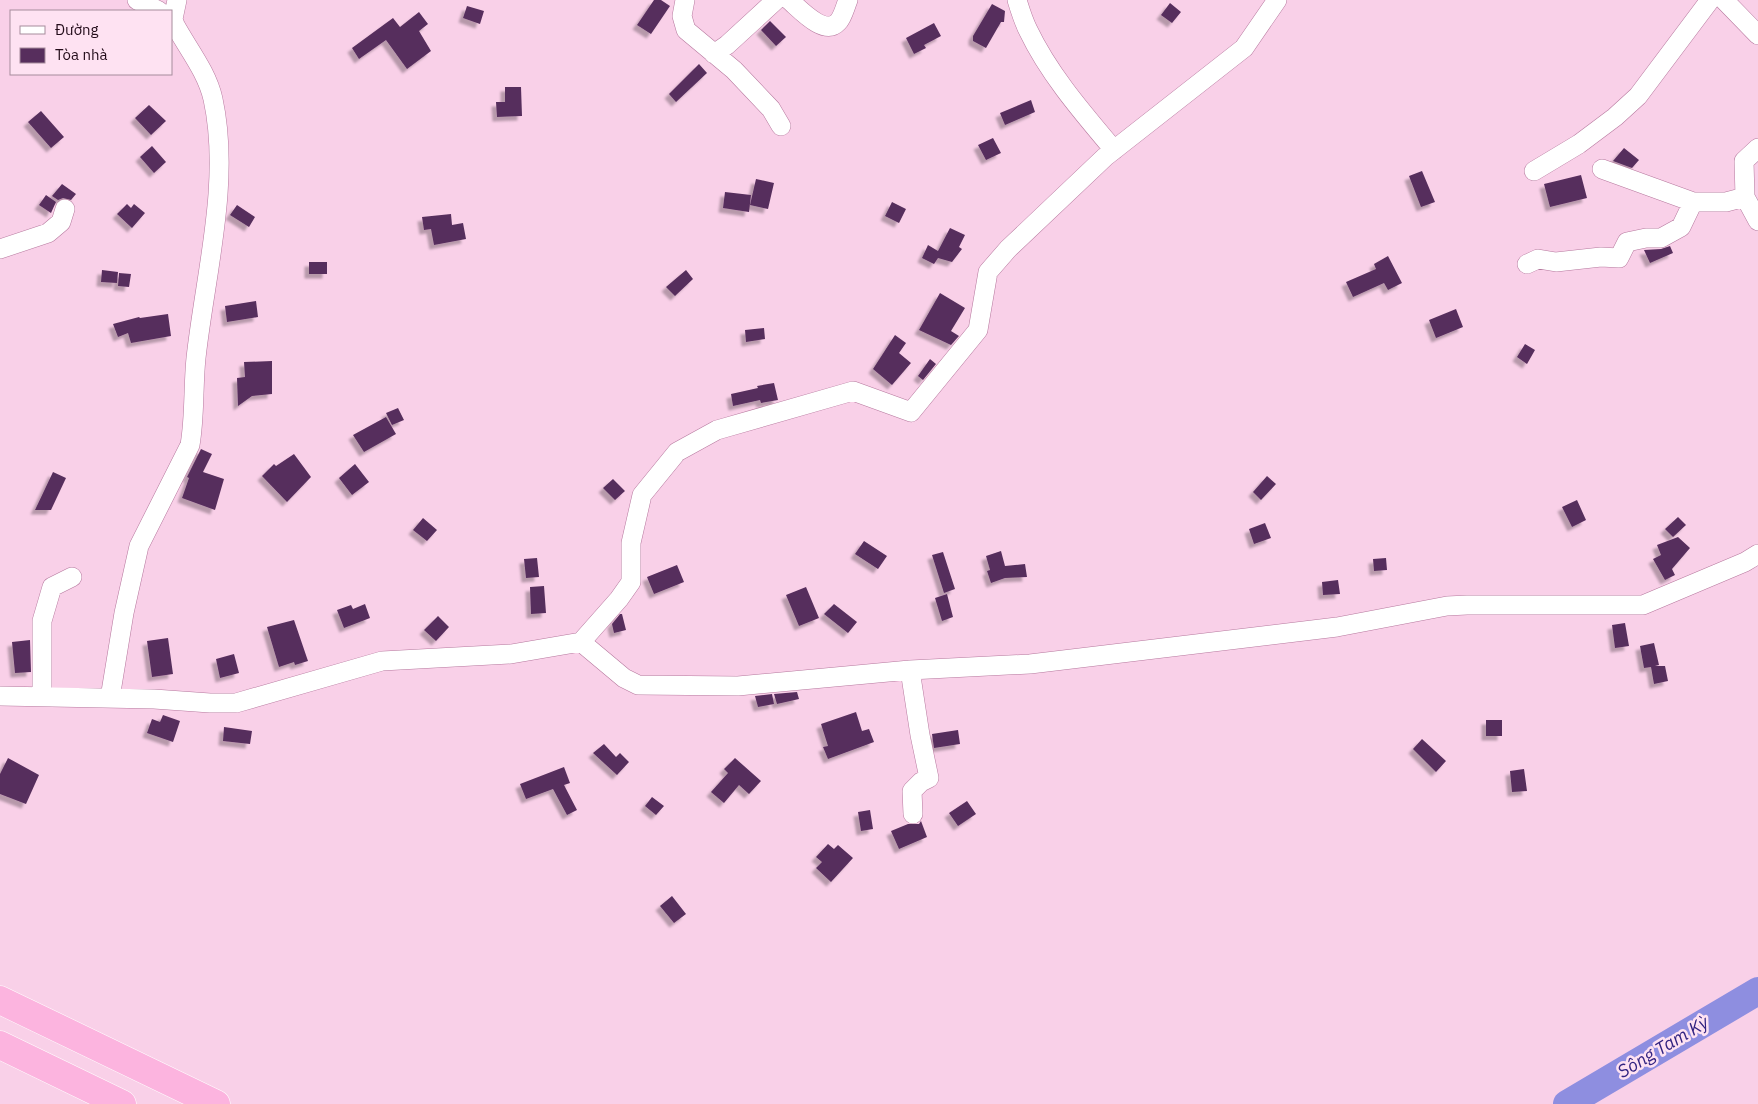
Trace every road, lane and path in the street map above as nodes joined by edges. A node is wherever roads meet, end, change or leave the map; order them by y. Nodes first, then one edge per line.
1 (137, 0) edge
2 (685, 0) edge
3 (776, 0) edge
4 (789, 0) edge
5 (848, 0) edge
6 (1017, 0) edge
7 (1277, 0) edge
8 (1710, 0) edge
9 (1724, 0) edge
10 (156, 10) edge
11 (172, 22) edge
12 (1758, 35) edge
13 (714, 54) junction
14 (781, 126) dead end
15 (1758, 148) edge
16 (1114, 150) junction
17 (1602, 169) dead end
18 (1534, 172) dead end
19 (1745, 197) junction
20 (1693, 202) junction
21 (65, 209) dead end
22 (1758, 222) edge
23 (0, 249) edge
24 (1527, 264) dead end
25 (1758, 554) edge
26 (72, 577) dead end
27 (582, 642) junction
28 (910, 670) junction
29 (0, 696) edge
30 (42, 696) junction
31 (110, 698) junction
32 (913, 814) dead end
33 (0, 1000) edge
34 (0, 1045) edge
35 (122, 1104) edge
36 (216, 1104) edge

1 - 10 street
2 - 13 street
3 - 13 street
4 - 5 street
6 - 16 street
7 - 16 street
8 - 18 street
9 - 12 street
11 - 31 street
13 - 14 street
15 - 19 street
16 - 27 street
17 - 20 street
19 - 20 street
19 - 22 street
20 - 24 street
21 - 23 street
25 - 28 street
26 - 30 street
27 - 28 street
27 - 31 street
28 - 32 street
29 - 30 street
30 - 31 street
33 - 36 highway
34 - 35 highway

